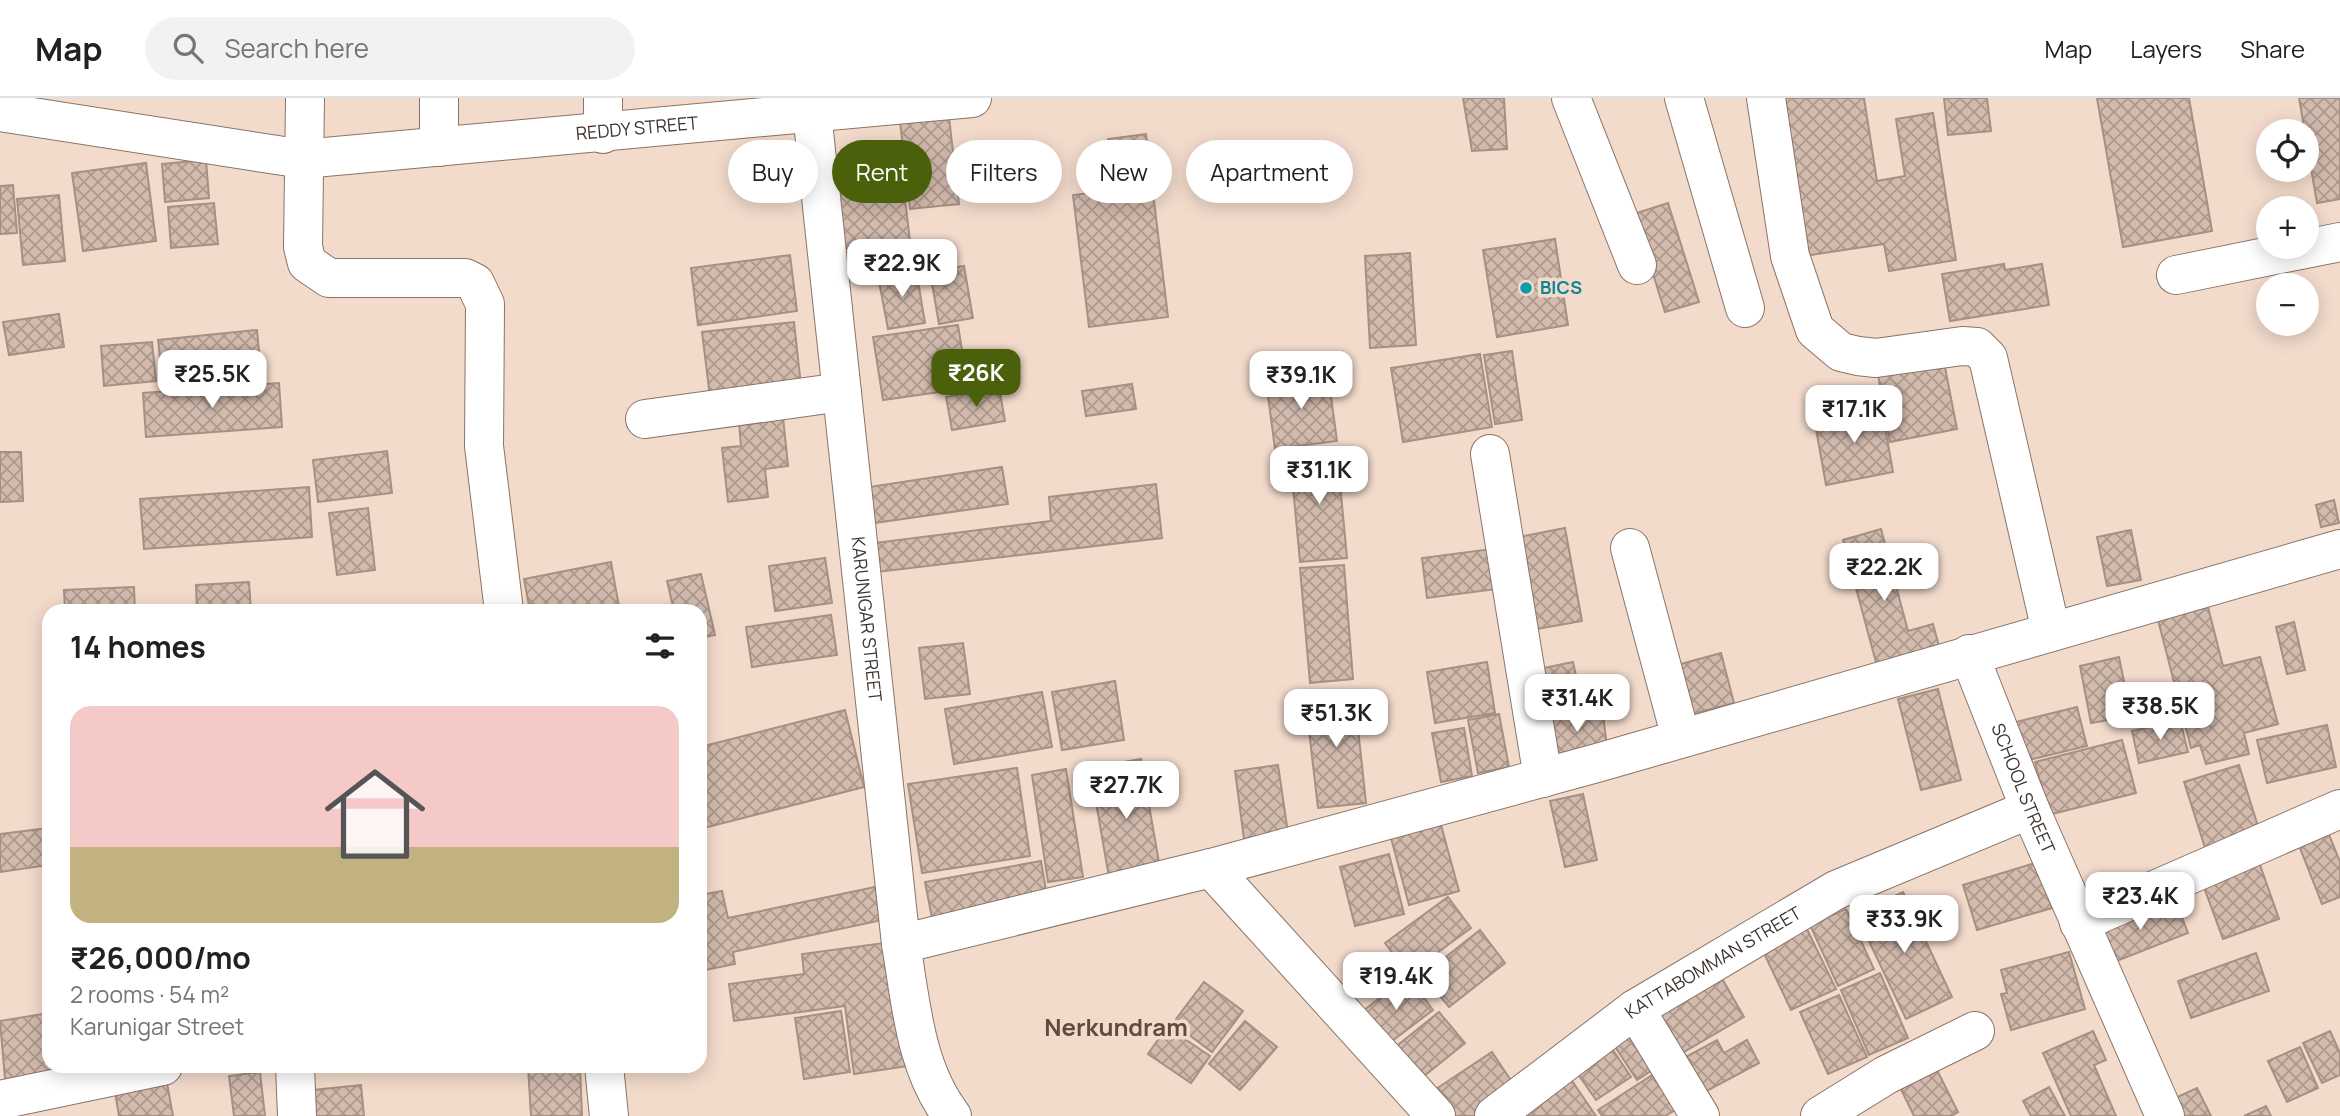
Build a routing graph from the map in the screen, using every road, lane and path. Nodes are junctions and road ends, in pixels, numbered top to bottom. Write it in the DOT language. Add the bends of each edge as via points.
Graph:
graph roads {
  1 [pos="305,98"];
  2 [pos="439,98"];
  3 [pos="972,98"];
  4 [pos="1571,98"];
  5 [pos="1685,98"];
  6 [pos="1766,98"];
  7 [pos="712,110"];
  8 [pos="0,112"];
  9 [pos="97,112"];
  10 [pos="812,113"];
  11 [pos="603,116"];
  12 [pos="439,147"];
  13 [pos="303,159"];
  14 [pos="2340,242"];
  15 [pos="1637,265"];
  16 [pos="2176,275"];
  17 [pos="1745,308"];
  18 [pos="842,392"];
  19 [pos="645,419"];
  20 [pos="1490,454"];
  21 [pos="1630,548"];
  22 [pos="2340,549"];
  23 [pos="503,604"];
  24 [pos="2051,631"];
  25 [pos="1969,654"];
  26 [pos="1681,738"];
  27 [pos="1543,778"];
  28 [pos="2340,809"];
  29 [pos="2030,810"];
  30 [pos="1212,868"];
  31 [pos="2080,923"];
  32 [pos="901,944"];
  33 [pos="1635,1009"];
  34 [pos="1975,1031"];
  35 [pos="129,1073"];
  36 [pos="295,1073"];
  37 [pos="605,1073"];
  38 [pos="0,1100"];
  39 [pos="297,1116"];
  40 [pos="609,1116"];
  41 [pos="952,1116"];
  42 [pos="1436,1116"];
  43 [pos="1494,1116"];
  44 [pos="1700,1116"];
  45 [pos="1820,1116"];
  46 [pos="2165,1116"];
  1 -- 13 [label="street"];
  2 -- 12 [label="street"];
  3 -- 10 [label="street, REDDY STREET"];
  4 -- 15 [label="street"];
  5 -- 17 [label="street"];
  6 -- 24 [label="street" via="1790,256 1815,330 1841,352 1858,356 1876,358 1962,346 1977,347 1988,358"];
  7 -- 10 [label="street, REDDY STREET"];
  7 -- 11 [label="street, REDDY STREET"];
  8 -- 9 [label="street, REDDY STREET"];
  9 -- 13 [label="street, REDDY STREET"];
  10 -- 18 [label="street, KARUNIGAR STREET"];
  11 -- 12 [label="street, REDDY STREET"];
  12 -- 13 [label="street, REDDY STREET"];
  13 -- 23 [label="street" via="303,247 307,263 315,270 329,278 349,280 465,278 480,291 485,303 484,446"];
  14 -- 16 [label="street"];
  18 -- 19 [label="street"];
  18 -- 32 [label="street, KARUNIGAR STREET"];
  20 -- 27 [label="street"];
  21 -- 26 [label="street"];
  22 -- 24 [label="street"];
  24 -- 25 [label="street"];
  25 -- 26 [label="street"];
  25 -- 29 [label="street, SCHOOL STREET"];
  26 -- 27 [label="street"];
  27 -- 30 [label="street"];
  28 -- 31 [label="street"];
  29 -- 31 [label="street, SCHOOL STREET"];
  29 -- 33 [label="street, KATTABOMMAN STREET" via="1836,890"];
  30 -- 32 [label="street"];
  30 -- 42 [label="street"];
  31 -- 46 [label="street, SCHOOL STREET"];
  32 -- 41 [label="street, KARUNIGAR STREET" via="919,1048 938,1098"];
  33 -- 43 [label="street, KATTABOMMAN STREET"];
  33 -- 44 [label="street"];
  34 -- 45 [label="street" via="1886,1075"];
  35 -- 38 [label="street"];
  36 -- 39 [label="street"];
  37 -- 40 [label="street"];
}
